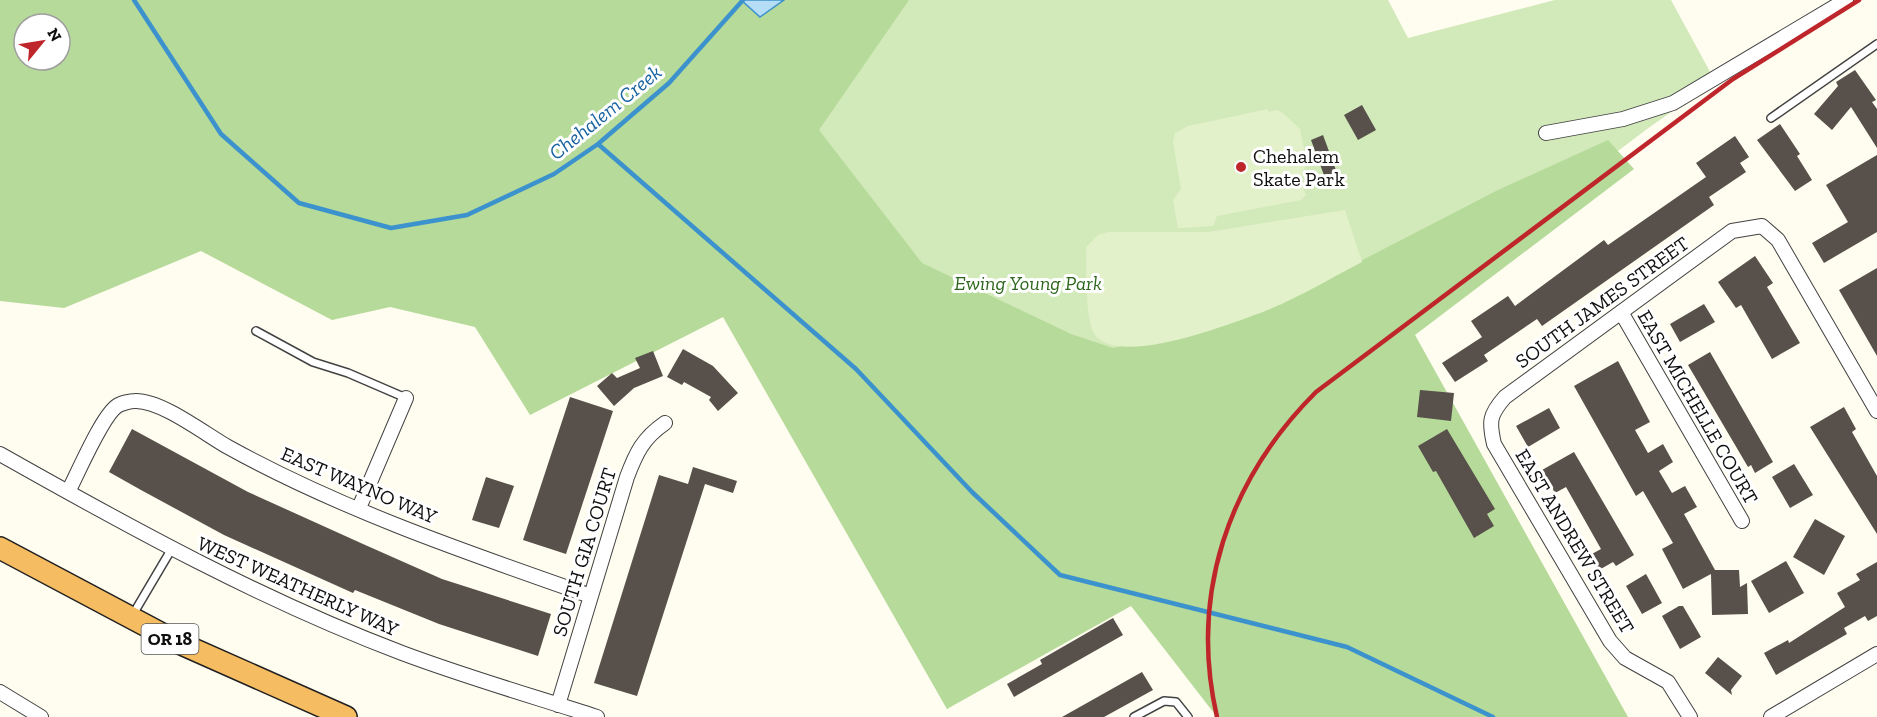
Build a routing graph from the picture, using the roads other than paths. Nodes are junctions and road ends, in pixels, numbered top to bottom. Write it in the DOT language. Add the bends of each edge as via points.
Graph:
graph roads {
  1 [pos="1846,0"];
  2 [pos="1877,44"];
  3 [pos="1771,118"];
  4 [pos="1546,133"];
  5 [pos="1621,312"];
  6 [pos="256,331"];
  7 [pos="1873,395"];
  8 [pos="406,398"];
  9 [pos="1877,411"];
  10 [pos="665,423"];
  11 [pos="1489,424"];
  12 [pos="0,454"];
  13 [pos="68,492"];
  14 [pos="359,508"];
  15 [pos="1742,521"];
  16 [pos="0,548"];
  17 [pos="171,550"];
  18 [pos="591,596"];
  19 [pos="131,619"];
  20 [pos="1877,654"];
  21 [pos="0,692"];
  22 [pos="558,705"];
  23 [pos="41,717"];
  24 [pos="346,717"];
  25 [pos="597,717"];
  26 [pos="1134,717"];
  27 [pos="1188,717"];
  28 [pos="1690,717"];
  29 [pos="1771,717"];
  1 -- 4 [label="street" via="1673,103 1623,119"];
  2 -- 3 [label="lane"];
  5 -- 7 [label="street, SOUTH JAMES STREET" via="1732,231 1762,226 1778,240"];
  5 -- 11 [label="street, SOUTH JAMES STREET" via="1505,397"];
  5 -- 15 [label="street, EAST MICHELLE COURT"];
  6 -- 8 [label="lane" via="313,362"];
  7 -- 9 [label="street"];
  8 -- 14 [label="street"];
  10 -- 18 [label="street, SOUTH GIA COURT" via="638,448"];
  11 -- 28 [label="street, EAST ANDREW STREET" via="1494,444 1610,640 1625,658 1668,682"];
  12 -- 13 [label="street, WEST WEATHERLY WAY"];
  13 -- 14 [label="street, EAST WAYNO WAY" via="107,417 118,405 135,401 158,407 231,448"];
  13 -- 17 [label="street, WEST WEATHERLY WAY"];
  14 -- 18 [label="street, EAST WAYNO WAY" via="476,556"];
  16 -- 19 [label="highway, OR 18"];
  17 -- 19 [label="lane"];
  17 -- 22 [label="street, WEST WEATHERLY WAY" via="400,652"];
  18 -- 22 [label="street, SOUTH GIA COURT"];
  19 -- 24 [label="highway, OR 18"];
  20 -- 29 [label="street"];
  21 -- 23 [label="street"];
  22 -- 25 [label="street, WEST WEATHERLY WAY"];
  26 -- 27 [label="lane" via="1164,701 1176,702"];
}
